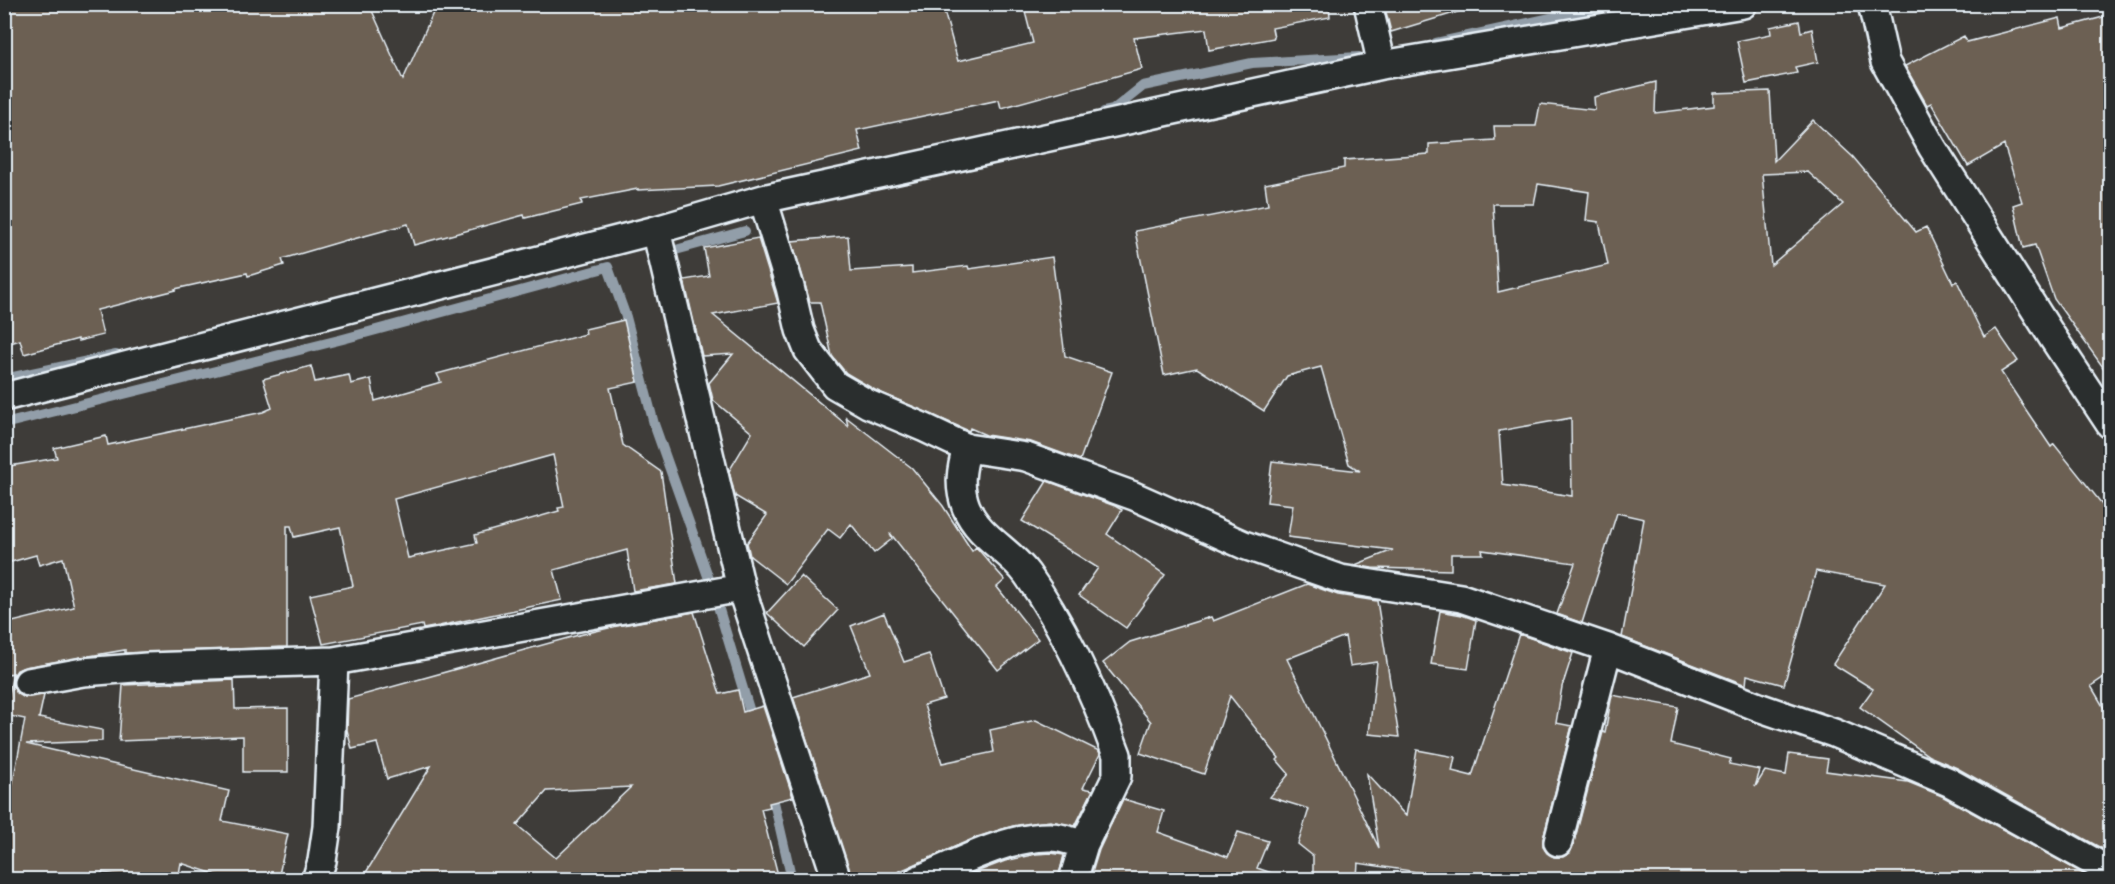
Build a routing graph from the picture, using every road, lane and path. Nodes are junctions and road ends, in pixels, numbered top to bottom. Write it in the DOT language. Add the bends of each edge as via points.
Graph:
graph roads {
  1 [pos="1368,4"];
  2 [pos="1743,4"];
  3 [pos="1872,4"];
  4 [pos="1382,65"];
  5 [pos="763,200"];
  6 [pos="656,230"];
  7 [pos="4,397"];
  8 [pos="2110,424"];
  9 [pos="967,448"];
  10 [pos="741,588"];
  11 [pos="1608,648"];
  12 [pos="334,661"];
  13 [pos="28,682"];
  14 [pos="1558,842"];
  15 [pos="1084,844"];
  16 [pos="2110,871"];
  17 [pos="316,879"];
  18 [pos="837,879"];
  19 [pos="918,879"];
  20 [pos="1073,879"];
  1 -- 4 [label="street"];
  2 -- 4 [label="street"];
  3 -- 8 [label="street" via="1885,62 1932,147"];
  4 -- 5 [label="street"];
  5 -- 6 [label="street"];
  5 -- 9 [label="street" via="800,330 808,350 835,385"];
  6 -- 7 [label="street"];
  6 -- 10 [label="street"];
  9 -- 11 [label="street" via="1026,457 1134,496 1244,545 1341,579 1461,598"];
  9 -- 15 [label="street" via="960,486 966,507 980,530 1025,571 1051,609 1117,755 1117,776"];
  10 -- 12 [label="street"];
  10 -- 18 [label="street"];
  11 -- 14 [label="street"];
  11 -- 16 [label="street" via="1834,733 1949,782"];
  12 -- 13 [label="street" via="147,667 83,672"];
  12 -- 17 [label="street" via="327,827"];
  15 -- 19 [label="street" via="1054,837 1010,842"];
  15 -- 20 [label="street"];
}
